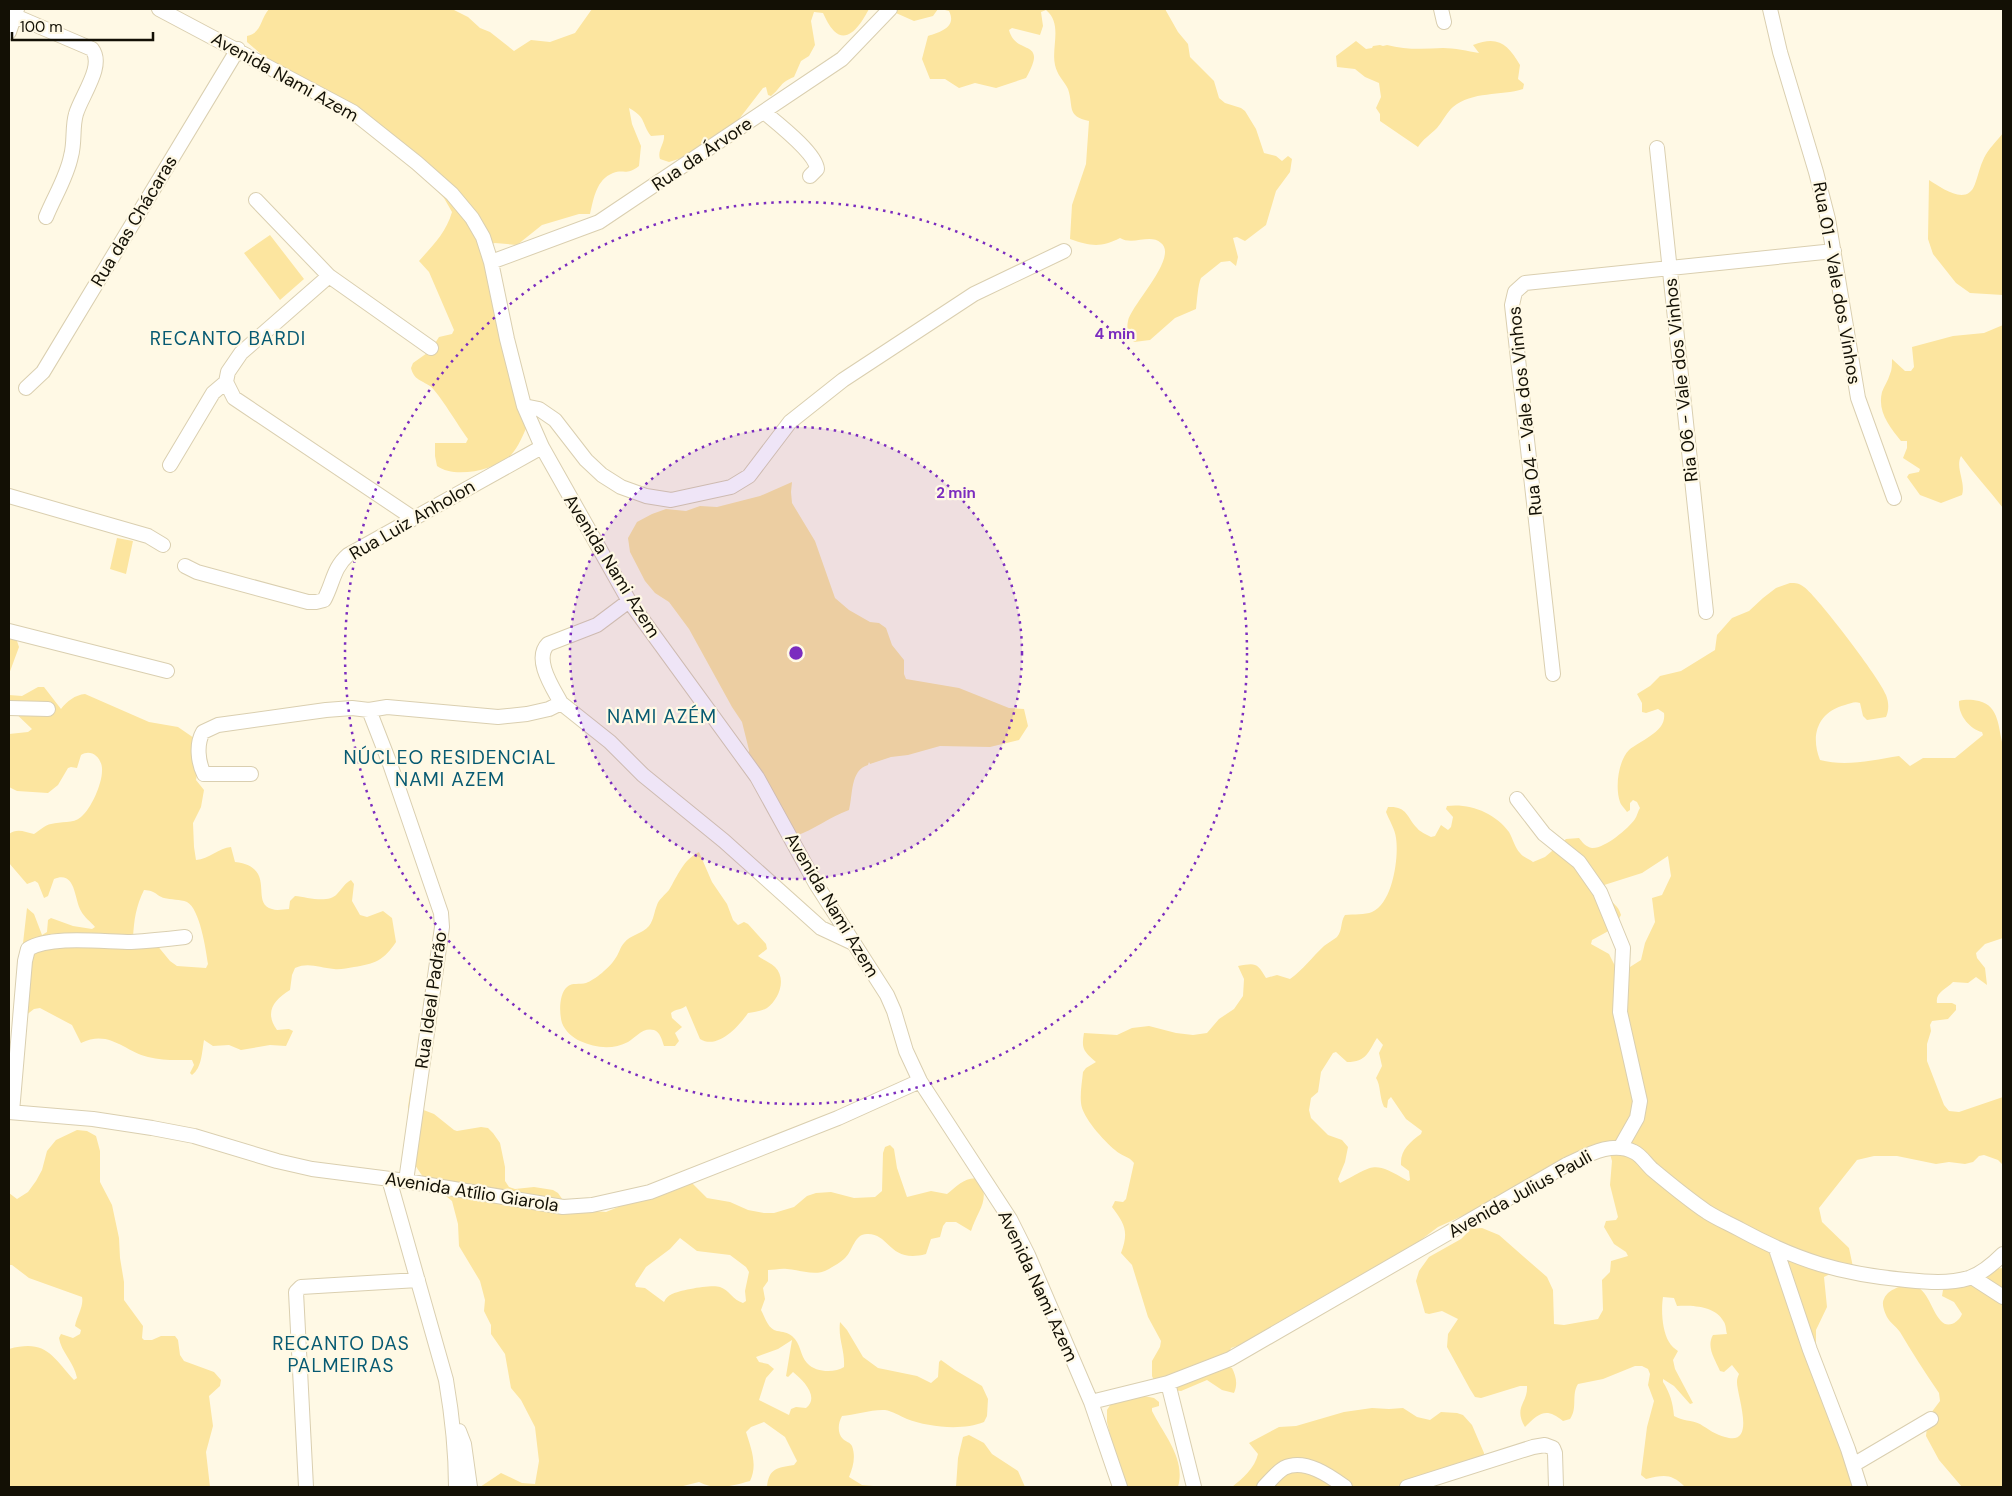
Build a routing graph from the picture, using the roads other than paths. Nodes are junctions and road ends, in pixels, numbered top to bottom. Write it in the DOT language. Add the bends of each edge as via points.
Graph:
graph roads {
  1 [pos="159,9"];
  2 [pos="890,9"];
  3 [pos="1770,9"];
  4 [pos="16,12"];
  5 [pos="9,32"];
  6 [pos="238,50"];
  7 [pos="764,112"];
  8 [pos="1656,148"];
  9 [pos="810,176"];
  10 [pos="256,200"];
  11 [pos="46,217"];
  12 [pos="1064,251"];
  13 [pos="1834,251"];
  14 [pos="491,262"];
  15 [pos="1669,268"];
  16 [pos="329,276"];
  17 [pos="431,348"];
  18 [pos="226,382"];
  19 [pos="26,388"];
  20 [pos="524,406"];
  21 [pos="542,447"];
  22 [pos="170,465"];
  23 [pos="9,496"];
  24 [pos="1894,498"];
  25 [pos="413,518"];
  26 [pos="162,546"];
  27 [pos="185,566"];
  28 [pos="629,601"];
  29 [pos="1706,612"];
  30 [pos="9,631"];
  31 [pos="167,671"];
  32 [pos="1553,674"];
  33 [pos="561,703"];
  34 [pos="9,708"];
  35 [pos="48,709"];
  36 [pos="368,710"];
  37 [pos="251,774"];
  38 [pos="1517,798"];
  39 [pos="185,937"];
  40 [pos="854,943"];
  41 [pos="920,1081"];
  42 [pos="10,1112"];
  43 [pos="1620,1148"];
  44 [pos="390,1179"];
  45 [pos="406,1182"];
  46 [pos="1776,1249"];
  47 [pos="2003,1254"];
  48 [pos="1972,1277"];
  49 [pos="418,1280"];
  50 [pos="2003,1297"];
  51 [pos="1168,1383"];
  52 [pos="1091,1402"];
  53 [pos="451,1411"];
  54 [pos="1931,1419"];
  55 [pos="1853,1465"];
  56 [pos="306,1487"];
  57 [pos="456,1487"];
  58 [pos="470,1487"];
  59 [pos="1120,1487"];
  60 [pos="1194,1487"];
  61 [pos="1264,1487"];
  62 [pos="1345,1487"];
  63 [pos="1407,1487"];
  64 [pos="1556,1487"];
  65 [pos="1860,1487"];
  1 -- 6 [label="street, Avenida Nami Azem"];
  2 -- 7 [label="street, Rua da Árvore" via="842,59"];
  3 -- 13 [label="street, Rua 01 - Vale dos Vinhos" via="1816,172"];
  4 -- 5 [label="street"];
  4 -- 11 [label="street" via="95,53 95,70 74,122 68,168"];
  6 -- 14 [label="street, Avenida Nami Azem" via="353,112 417,162 452,194 472,218"];
  6 -- 19 [label="street, Rua das Chácaras" via="43,372"];
  7 -- 9 [label="street" via="816,163 817,169"];
  7 -- 14 [label="street, Rua da Árvore" via="599,222"];
  8 -- 15 [label="street, Ria 06 - Vale dos Vinhos"];
  10 -- 16 [label="street"];
  12 -- 20 [label="street" via="974,294 844,380 790,422 749,476 730,488 671,500 621,487 586,460 555,420 539,409"];
  13 -- 15 [label="street, Rua 04 - Vale dos Vinhos"];
  13 -- 24 [label="street, Rua 01 - Vale dos Vinhos" via="1858,398"];
  14 -- 20 [label="street, Avenida Nami Azem"];
  15 -- 29 [label="street, Ria 06 - Vale dos Vinhos"];
  15 -- 32 [label="street, Rua 04 - Vale dos Vinhos" via="1525,283 1514,296 1512,304"];
  16 -- 17 [label="street"];
  16 -- 18 [label="street" via="241,353 228,372"];
  18 -- 22 [label="street" via="213,393"];
  18 -- 25 [label="street" via="234,398"];
  20 -- 21 [label="street, Avenida Nami Azem"];
  21 -- 25 [label="street, Rua Luiz Anholon"];
  21 -- 28 [label="street, Avenida Nami Azem"];
  23 -- 26 [label="street" via="148,536"];
  25 -- 27 [label="street, Rua Luiz Anholon" via="348,555 335,570 324,600 316,602 197,572"];
  28 -- 33 [label="street" via="598,625 544,648 542,658 546,672"];
  28 -- 40 [label="street, Avenida Nami Azem" via="758,777 816,884"];
  30 -- 31 [label="street"];
  33 -- 36 [label="street" via="527,714 498,716 387,707"];
  33 -- 40 [label="street" via="610,742 642,775 724,841 821,928"];
  34 -- 35 [label="street"];
  36 -- 37 [label="street" via="314,711 218,725 204,732 199,743 199,764 204,774"];
  36 -- 45 [label="street, Rua Ideal Padrão" via="441,913 442,927"];
  38 -- 43 [label="street" via="1544,834 1579,862 1600,892 1623,948 1620,1012 1640,1101 1637,1118"];
  39 -- 42 [label="street" via="134,942 57,941 36,944 28,949"];
  40 -- 41 [label="street, Avenida Nami Azem" via="887,995"];
  41 -- 45 [label="street, Avenida Atílio Giarola" via="838,1118 650,1192 592,1205 563,1207"];
  41 -- 52 [label="street, Avenida Nami Azem" via="1010,1219"];
  42 -- 44 [label="street, Avenida Atílio Giarola" via="93,1119 160,1130 194,1136 312,1169"];
  43 -- 46 [label="street" via="1634,1152 1709,1213"];
  43 -- 51 [label="street, Avenida Julius Pauli" via="1593,1152 1566,1165 1230,1359"];
  44 -- 45 [label="street, Avenida Atílio Giarola"];
  44 -- 49 [label="street"];
  46 -- 48 [label="street" via="1845,1272 1880,1278 1928,1282"];
  46 -- 55 [label="street"];
  47 -- 48 [label="street"];
  48 -- 50 [label="street"];
  49 -- 53 [label="street"];
  49 -- 56 [label="street" via="301,1287 297,1290"];
  51 -- 52 [label="street, Avenida Julius Pauli"];
  51 -- 60 [label="street"];
  52 -- 59 [label="street, Avenida Nami Azem"];
  53 -- 57 [label="street"];
  53 -- 58 [label="street" via="464,1444"];
  54 -- 55 [label="street"];
  55 -- 65 [label="street"];
  61 -- 62 [label="street" via="1285,1468 1297,1466 1312,1468"];
  63 -- 64 [label="street" via="1545,1445 1555,1452"];
}
